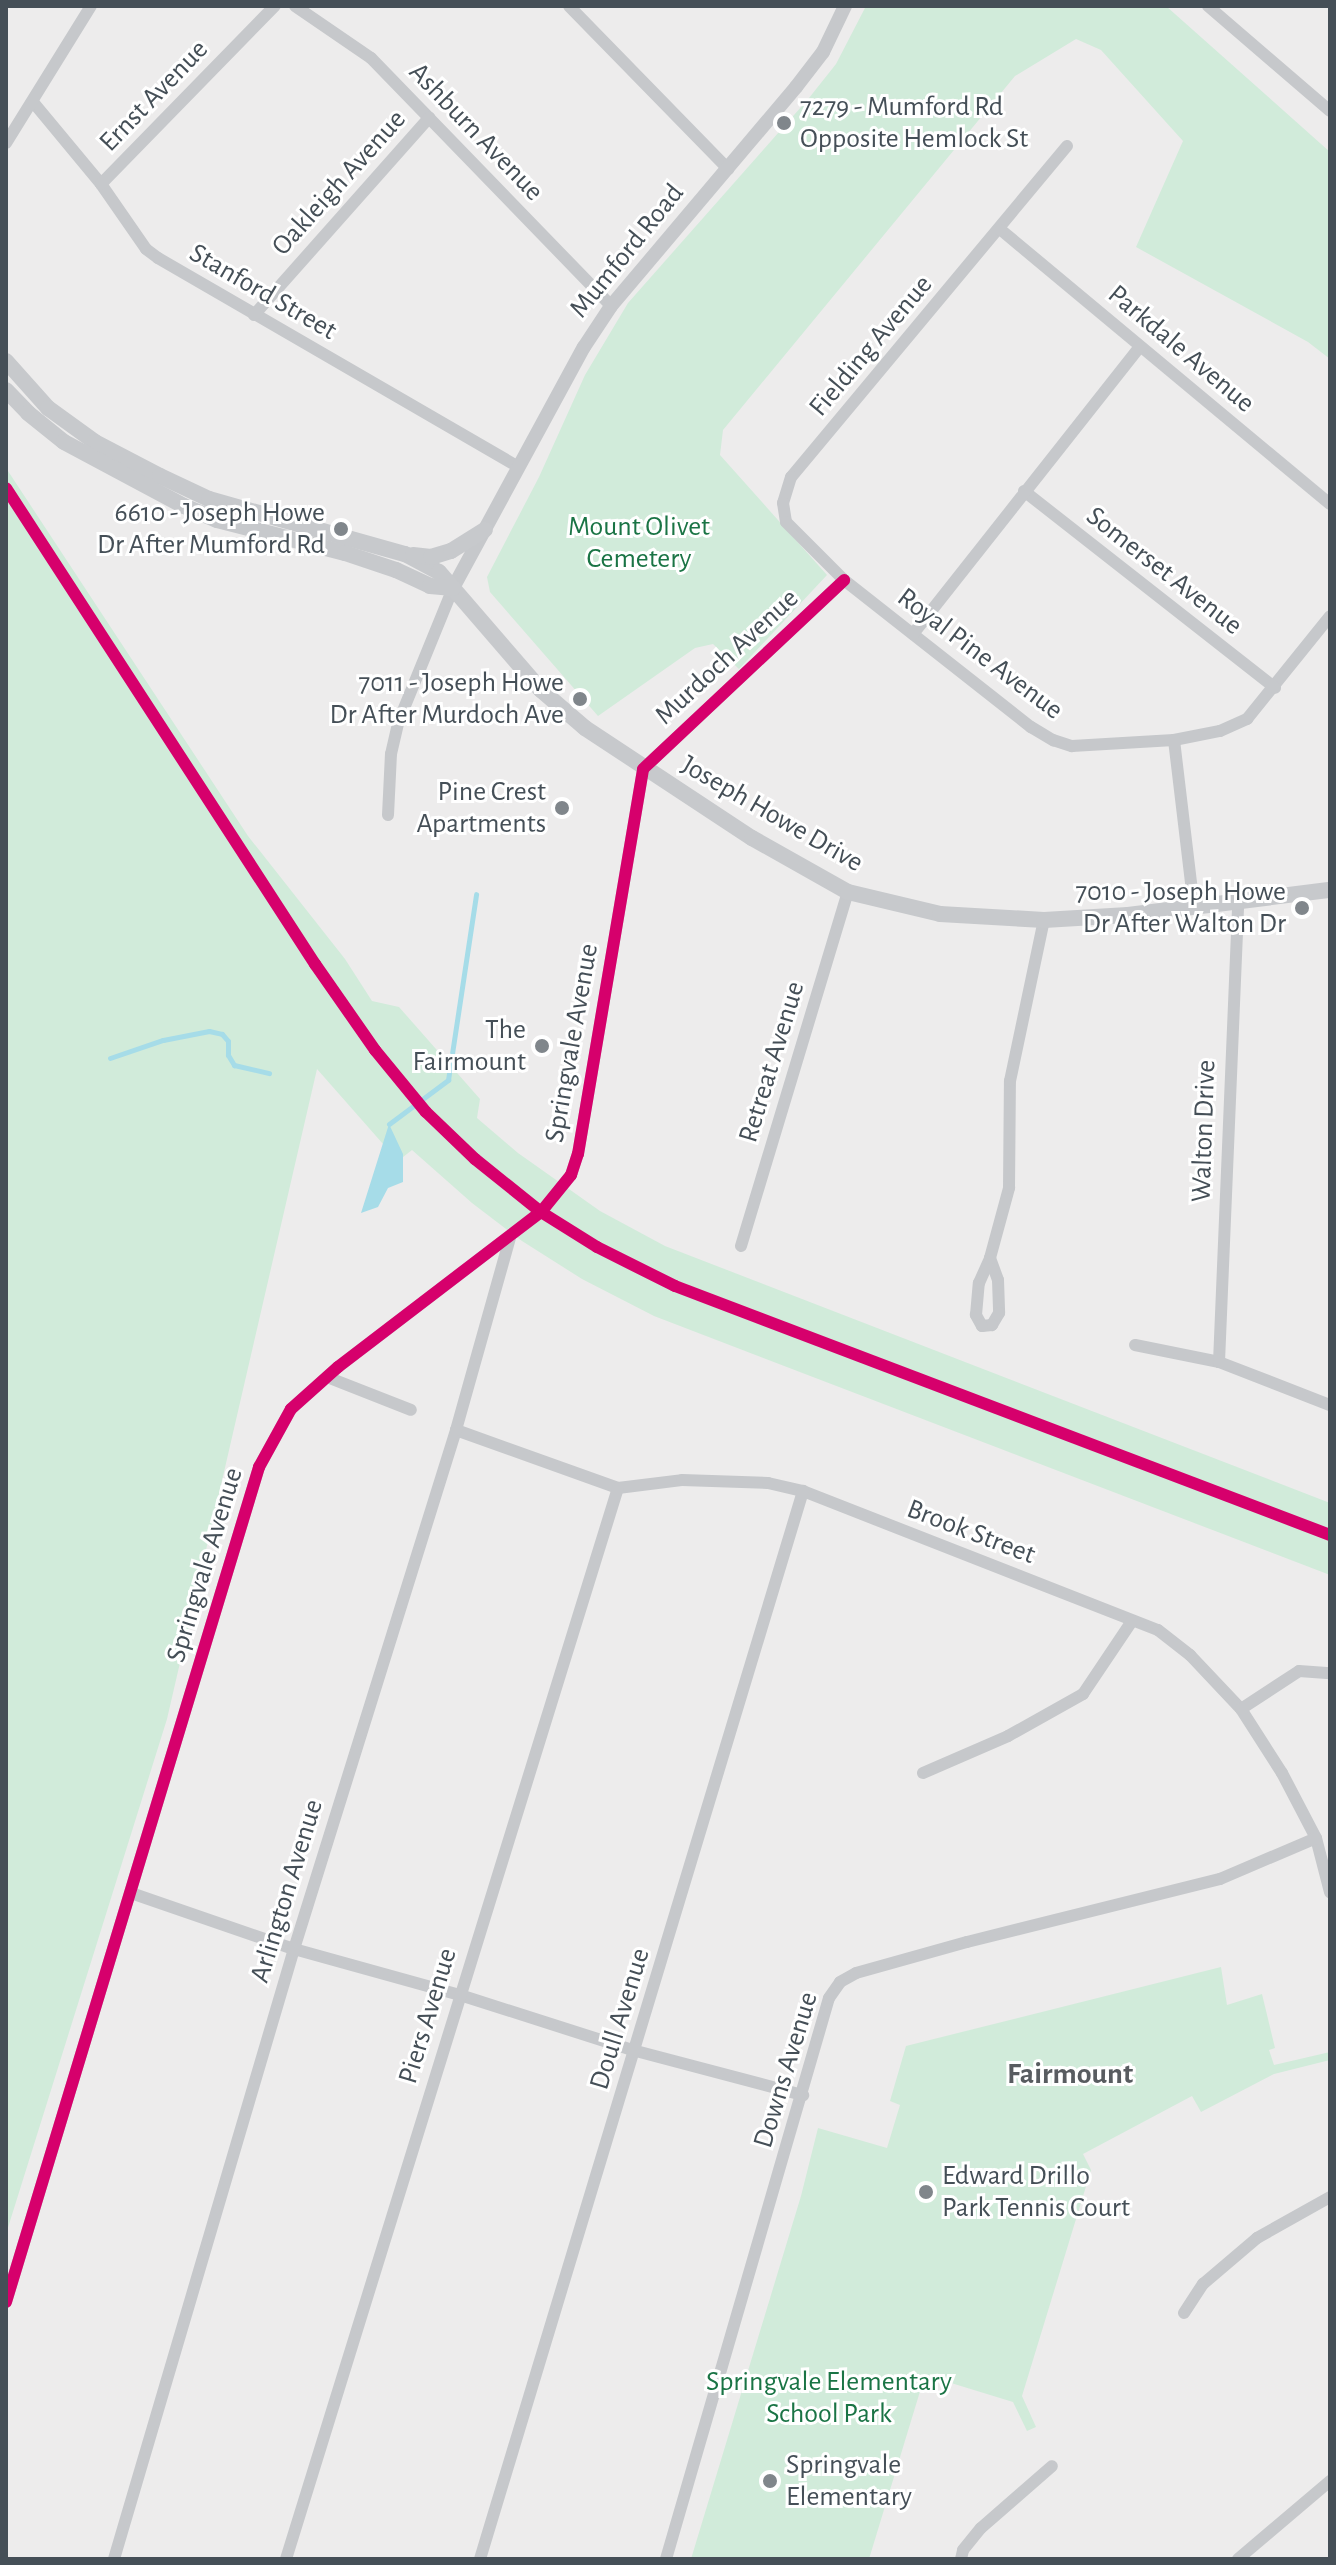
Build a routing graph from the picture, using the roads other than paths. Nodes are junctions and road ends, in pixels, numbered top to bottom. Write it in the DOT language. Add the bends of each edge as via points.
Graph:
graph roads {
  1 [pos="91,6"];
  2 [pos="275,6"];
  3 [pos="295,6"];
  4 [pos="569,6"];
  5 [pos="1208,6"];
  6 [pos="840,9"];
  7 [pos="33,102"];
  8 [pos="1330,111"];
  9 [pos="429,118"];
  10 [pos="6,143"];
  11 [pos="1067,146"];
  12 [pos="728,169"];
  13 [pos="101,184"];
  14 [pos="1001,230"];
  15 [pos="611,306"];
  16 [pos="254,315"];
  17 [pos="1140,347"];
  18 [pos="6,361"];
  19 [pos="6,390"];
  20 [pos="518,467"];
  21 [pos="1024,491"];
  22 [pos="1330,504"];
  23 [pos="485,530"];
  24 [pos="405,554"];
  25 [pos="844,580"];
  26 [pos="453,588"];
  27 [pos="1330,616"];
  28 [pos="913,634"];
  29 [pos="1275,688"];
  30 [pos="1174,740"];
  31 [pos="643,769"];
  32 [pos="388,815"];
  33 [pos="1330,890"];
  34 [pos="848,892"];
  35 [pos="1238,902"];
  36 [pos="1194,907"];
  37 [pos="1044,920"];
  38 [pos="510,1238"];
  39 [pos="741,1246"];
  40 [pos="990,1258"];
  41 [pos="1135,1345"];
  42 [pos="1219,1362"];
  43 [pos="327,1377"];
  44 [pos="1330,1405"];
  45 [pos="411,1410"];
  46 [pos="456,1430"];
  47 [pos="618,1488"];
  48 [pos="803,1491"];
  49 [pos="1132,1621"];
  50 [pos="1330,1673"];
  51 [pos="1241,1709"];
  52 [pos="923,1773"];
  53 [pos="1316,1838"];
  54 [pos="1330,1892"];
  55 [pos="131,1893"];
  56 [pos="294,1949"];
  57 [pos="460,1995"];
  58 [pos="636,2051"];
  59 [pos="803,2095"];
  60 [pos="1330,2197"];
  61 [pos="6,2302"];
  62 [pos="1184,2313"];
  63 [pos="1052,2466"];
  64 [pos="1328,2487"];
  65 [pos="114,2559"];
  66 [pos="286,2559"];
  67 [pos="480,2559"];
  68 [pos="666,2559"];
  69 [pos="961,2559"];
  70 [pos="1238,2559"];
  1 -- 7 [label="street"];
  2 -- 13 [label="street, Ernst Avenue"];
  3 -- 9 [label="street, Ashburn Avenue" via="371,58"];
  4 -- 12 [label="street"];
  5 -- 8 [label="street"];
  6 -- 12 [label="street, Mumford Road" via="823,52"];
  7 -- 10 [label="street"];
  7 -- 13 [label="street, Stanford Street"];
  9 -- 15 [label="street, Ashburn Avenue"];
  9 -- 16 [label="street, Oakleigh Avenue"];
  11 -- 14 [label="street, Fielding Avenue"];
  12 -- 15 [label="street, Mumford Road"];
  13 -- 16 [label="street, Stanford Street" via="146,249"];
  14 -- 17 [label="street, Parkdale Avenue"];
  14 -- 25 [label="street, Fielding Avenue" via="791,477 783,503 786,522"];
  15 -- 20 [label="street, Mumford Road"];
  16 -- 20 [label="street, Stanford Street"];
  17 -- 21 [label="street"];
  17 -- 22 [label="street, Parkdale Avenue"];
  18 -- 24 [label="main road, Joseph Howe Drive" via="48,408 95,442 160,476 266,518"];
  19 -- 26 [label="main road" via="64,442 184,506 217,520 383,565 430,586"];
  20 -- 23 [label="street, Mumford Road"];
  21 -- 28 [label="street"];
  21 -- 29 [label="street, Somerset Avenue"];
  23 -- 24 [label="main road" via="451,551 431,557"];
  23 -- 26 [label="street, Mumford Road"];
  24 -- 26 [label="main road, Joseph Howe Drive" via="439,572"];
  25 -- 28 [label="street, Royal Pine Avenue"];
  25 -- 31 [label="street, Murdoch Avenue"];
  26 -- 31 [label="main road, Joseph Howe Drive" via="541,690"];
  26 -- 32 [label="street" via="398,723"];
  27 -- 29 [label="street, Royal Pine Avenue"];
  28 -- 30 [label="street, Royal Pine Avenue" via="1053,740 1072,746"];
  29 -- 30 [label="street, Royal Pine Avenue" via="1247,719 1220,731"];
  30 -- 36 [label="street"];
  31 -- 34 [label="main road, Joseph Howe Drive"];
  31 -- 38 [label="street, Springvale Avenue" via="578,1154 553,1201"];
  33 -- 35 [label="main road, Joseph Howe Drive"];
  34 -- 37 [label="main road, Joseph Howe Drive" via="940,914"];
  34 -- 39 [label="street, Retreat Avenue"];
  35 -- 36 [label="main road, Joseph Howe Drive"];
  35 -- 42 [label="street, Walton Drive"];
  36 -- 37 [label="main road, Joseph Howe Drive"];
  37 -- 40 [label="street" via="1010,1081 1009,1188"];
  38 -- 43 [label="street, Springvale Avenue"];
  38 -- 46 [label="street, Arlington Avenue"];
  40 -- 40 [label="street" via="976,1303 982,1326 992,1325 999,1313 998,1280"];
  41 -- 42 [label="street"];
  42 -- 44 [label="street"];
  43 -- 45 [label="street"];
  43 -- 55 [label="street, Springvale Avenue" via="291,1409 259,1467"];
  46 -- 47 [label="street, Brook Street"];
  46 -- 56 [label="street, Arlington Avenue"];
  47 -- 48 [label="street, Brook Street" via="682,1480 768,1483"];
  47 -- 57 [label="street, Piers Avenue"];
  48 -- 49 [label="street, Brook Street"];
  48 -- 58 [label="street, Doull Avenue"];
  49 -- 51 [label="street, Brook Street" via="1158,1630 1190,1655"];
  49 -- 52 [label="street" via="1083,1694 1008,1736"];
  50 -- 51 [label="street" via="1299,1671"];
  51 -- 53 [label="street, Brook Street"];
  53 -- 54 [label="street, Brook Street"];
  53 -- 59 [label="street, Downs Avenue" via="1220,1879 856,1973 840,1982 829,1998"];
  55 -- 56 [label="street"];
  55 -- 61 [label="street, Springvale Avenue"];
  56 -- 57 [label="street"];
  56 -- 65 [label="street, Arlington Avenue"];
  57 -- 58 [label="street"];
  57 -- 66 [label="street, Piers Avenue"];
  58 -- 59 [label="street"];
  58 -- 67 [label="street, Doull Avenue"];
  59 -- 68 [label="street, Downs Avenue"];
  60 -- 62 [label="street" via="1257,2238 1203,2284"];
  63 -- 69 [label="street" via="991,2518"];
  64 -- 70 [label="street"];
}
